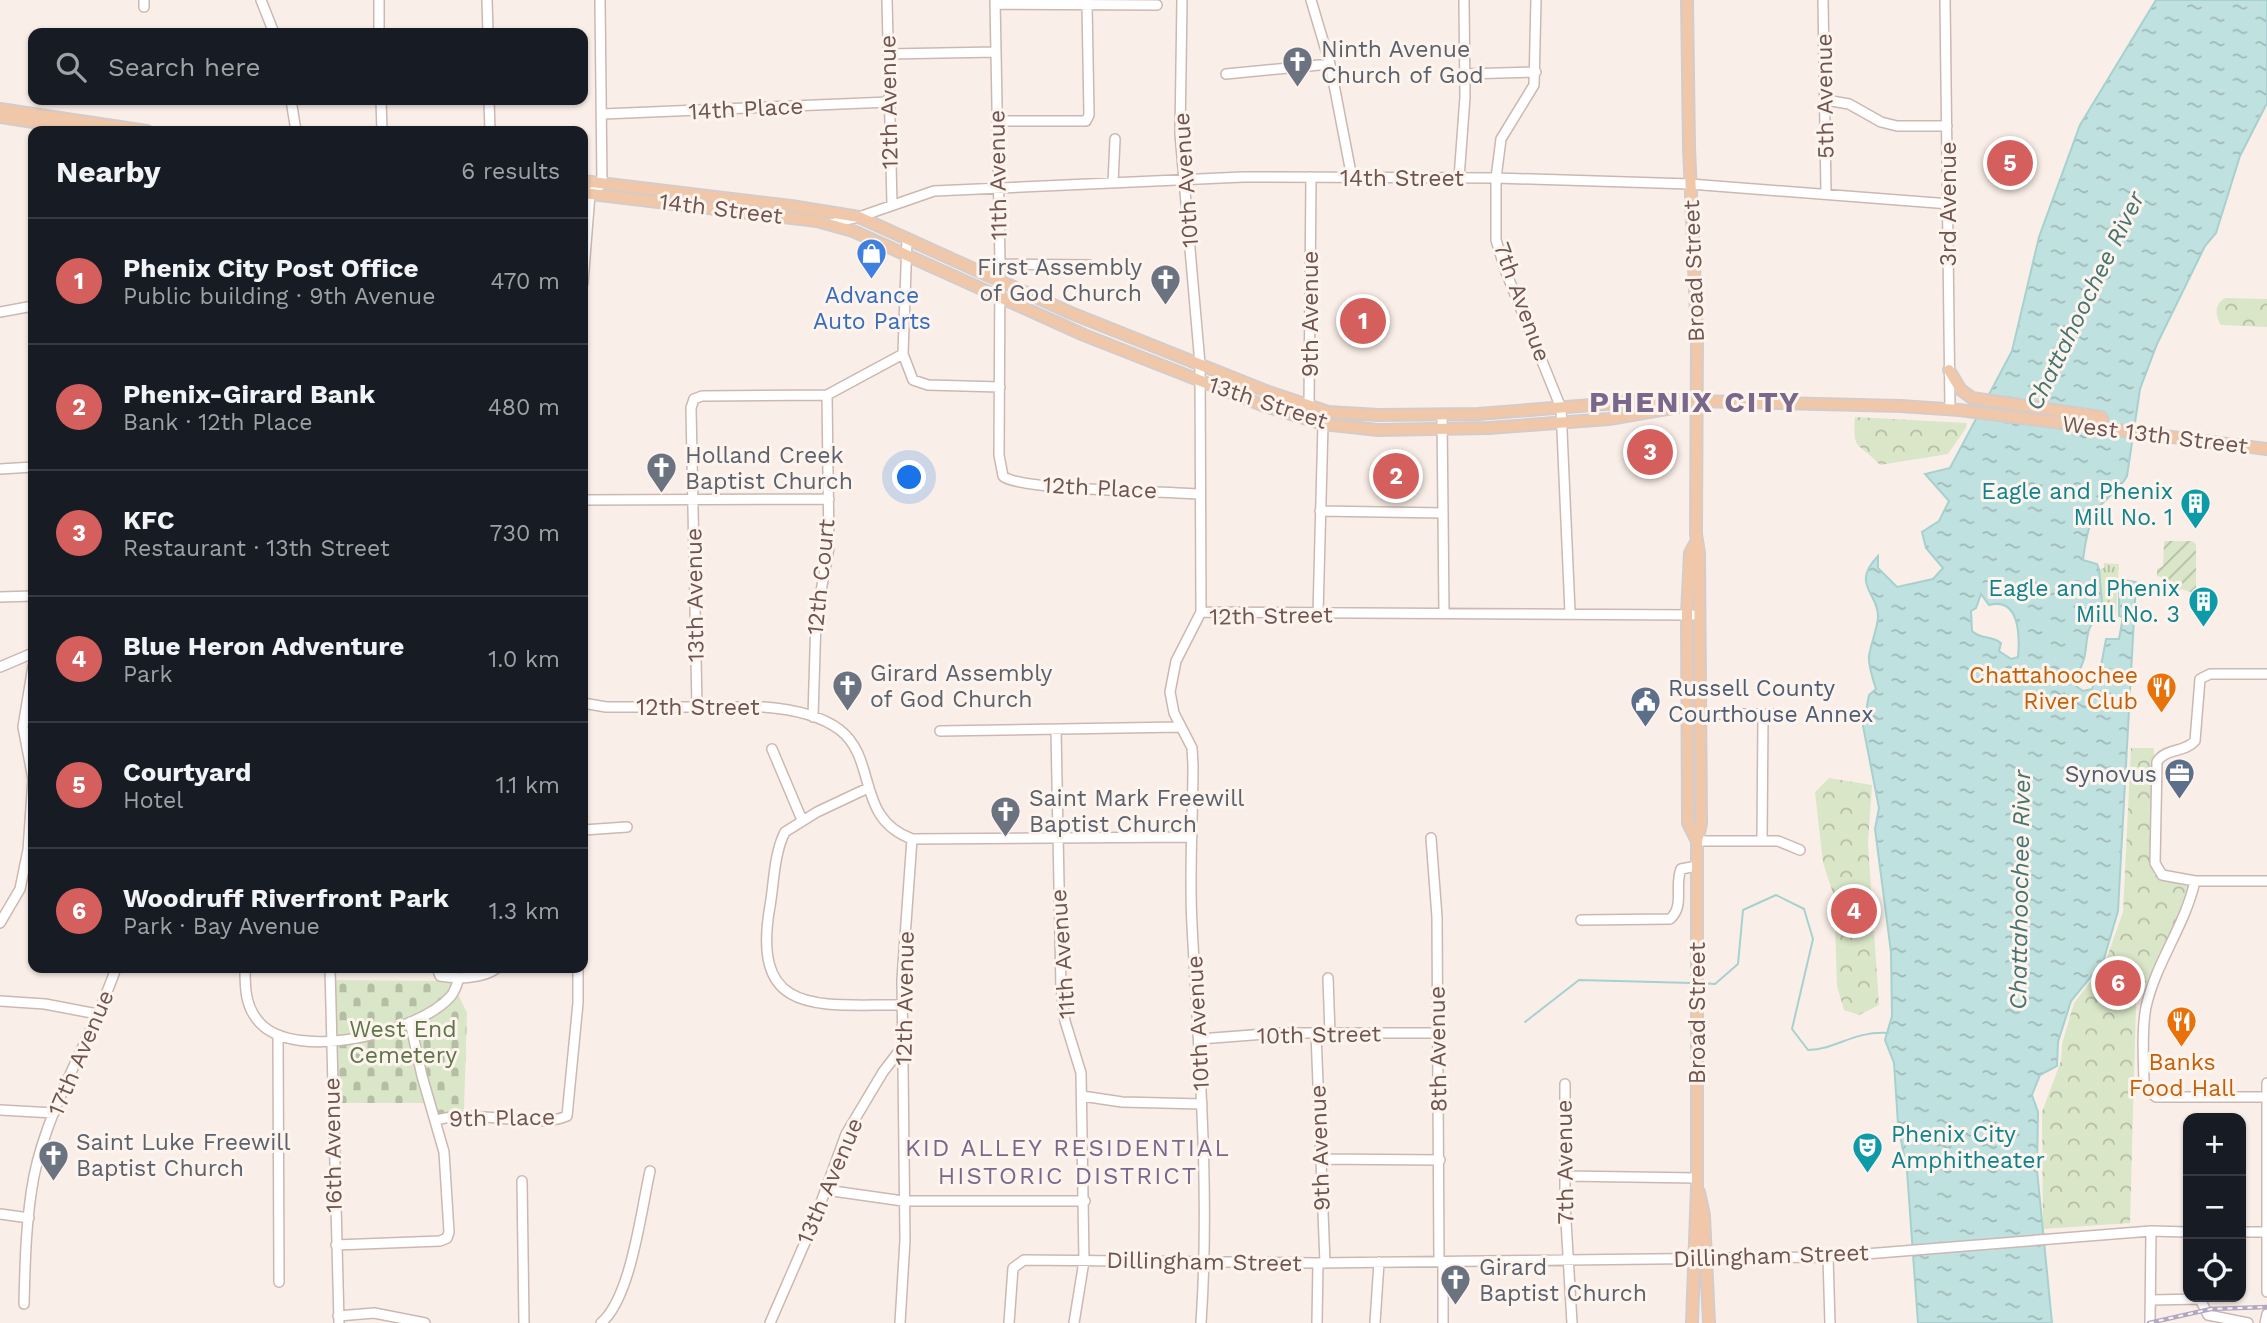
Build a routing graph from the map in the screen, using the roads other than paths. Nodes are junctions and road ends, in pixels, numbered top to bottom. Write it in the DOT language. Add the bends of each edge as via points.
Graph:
graph roads {
  1 [pos="261,0"];
  2 [pos="379,0"];
  3 [pos="487,0"];
  4 [pos="600,0"];
  5 [pos="887,0"];
  6 [pos="1182,0"];
  7 [pos="1311,0"];
  8 [pos="1464,0"];
  9 [pos="1536,0"];
  10 [pos="1687,0"];
  11 [pos="1823,0"];
  12 [pos="1945,0"];
  13 [pos="995,2"];
  14 [pos="1087,4"];
  15 [pos="1157,5"];
  16 [pos="272,28"];
  17 [pos="379,28"];
  18 [pos="488,28"];
  19 [pos="996,52"];
  20 [pos="888,54"];
  21 [pos="1330,64"];
  22 [pos="1536,72"];
  23 [pos="1226,74"];
  24 [pos="1465,74"];
  25 [pos="1826,100"];
  26 [pos="889,102"];
  27 [pos="292,105"];
  28 [pos="381,105"];
  29 [pos="489,105"];
  30 [pos="0,109"];
  31 [pos="603,114"];
  32 [pos="0,117"];
  33 [pos="996,121"];
  34 [pos="58,126"];
  35 [pos="114,126"];
  36 [pos="295,126"];
  37 [pos="382,126"];
  38 [pos="489,126"];
  39 [pos="1947,126"];
  40 [pos="1115,139"];
  41 [pos="1311,177"];
  42 [pos="1352,178"];
  43 [pos="1459,178"];
  44 [pos="1496,178"];
  45 [pos="1183,181"];
  46 [pos="588,182"];
  47 [pos="1114,183"];
  48 [pos="602,184"];
  49 [pos="1690,184"];
  50 [pos="997,188"];
  51 [pos="588,193"];
  52 [pos="1826,193"];
  53 [pos="588,194"];
  54 [pos="1950,204"];
  55 [pos="892,205"];
  56 [pos="859,217"];
  57 [pos="830,224"];
  58 [pos="908,239"];
  59 [pos="906,256"];
  60 [pos="1000,264"];
  61 [pos="1089,265"];
  62 [pos="1000,282"];
  63 [pos="999,298"];
  64 [pos="28,307"];
  65 [pos="0,312"];
  66 [pos="903,354"];
  67 [pos="1200,364"];
  68 [pos="1949,370"];
  69 [pos="1200,380"];
  70 [pos="1000,387"];
  71 [pos="828,395"];
  72 [pos="1695,403"];
  73 [pos="1310,406"];
  74 [pos="1561,408"];
  75 [pos="1954,409"];
  76 [pos="1442,415"];
  77 [pos="1323,424"];
  78 [pos="1561,424"];
  79 [pos="1442,429"];
  80 [pos="2106,429"];
  81 [pos="2267,449"];
  82 [pos="28,467"];
  83 [pos="0,469"];
  84 [pos="1003,475"];
  85 [pos="1199,494"];
  86 [pos="588,499"];
  87 [pos="829,499"];
  88 [pos="694,502"];
  89 [pos="1320,511"];
  90 [pos="1443,513"];
  91 [pos="1696,542"];
  92 [pos="28,596"];
  93 [pos="0,597"];
  94 [pos="1201,612"];
  95 [pos="1444,612"];
  96 [pos="1570,612"];
  97 [pos="1318,614"];
  98 [pos="1687,614"];
  99 [pos="1700,615"];
  100 [pos="28,655"];
  101 [pos="0,667"];
  102 [pos="2267,674"];
  103 [pos="28,696"];
  104 [pos="588,705"];
  105 [pos="697,707"];
  106 [pos="1700,714"];
  107 [pos="1780,714"];
  108 [pos="1763,716"];
  109 [pos="813,717"];
  110 [pos="1180,727"];
  111 [pos="1056,730"];
  112 [pos="940,731"];
  113 [pos="28,745"];
  114 [pos="772,749"];
  115 [pos="868,788"];
  116 [pos="802,820"];
  117 [pos="627,827"];
  118 [pos="588,830"];
  119 [pos="28,831"];
  120 [pos="1192,837"];
  121 [pos="1056,838"];
  122 [pos="1431,838"];
  123 [pos="912,839"];
  124 [pos="1762,840"];
  125 [pos="1697,841"];
  126 [pos="1800,850"];
  127 [pos="1697,866"];
  128 [pos="2195,881"];
  129 [pos="2267,881"];
  130 [pos="1581,920"];
  131 [pos="0,923"];
  132 [pos="114,973"];
  133 [pos="245,973"];
  134 [pos="330,973"];
  135 [pos="438,973"];
  136 [pos="488,973"];
  137 [pos="579,973"];
  138 [pos="459,978"];
  139 [pos="1328,978"];
  140 [pos="0,1001"];
  141 [pos="903,1005"];
  142 [pos="97,1014"];
  143 [pos="410,1022"];
  144 [pos="1316,1033"];
  145 [pos="1438,1033"];
  146 [pos="1330,1034"];
  147 [pos="278,1036"];
  148 [pos="330,1040"];
  149 [pos="1200,1040"];
  150 [pos="903,1045"];
  151 [pos="2267,1083"];
  152 [pos="1565,1084"];
  153 [pos="1082,1096"];
  154 [pos="2266,1097"];
  155 [pos="1202,1104"];
  156 [pos="0,1110"];
  157 [pos="54,1114"];
  158 [pos="437,1120"];
  159 [pos="1319,1159"];
  160 [pos="1440,1160"];
  161 [pos="650,1171"];
  162 [pos="1565,1176"];
  163 [pos="522,1181"];
  164 [pos="1697,1182"];
  165 [pos="826,1190"];
  166 [pos="903,1201"];
  167 [pos="1086,1201"];
  168 [pos="0,1214"];
  169 [pos="29,1219"];
  170 [pos="2151,1231"];
  171 [pos="2183,1232"];
  172 [pos="2246,1232"];
  173 [pos="2266,1232"];
  174 [pos="335,1245"];
  175 [pos="1828,1257"];
  176 [pos="1693,1258"];
  177 [pos="1707,1258"];
  178 [pos="1084,1261"];
  179 [pos="1205,1261"];
  180 [pos="1567,1261"];
  181 [pos="1379,1262"];
  182 [pos="1441,1262"];
  183 [pos="1321,1263"];
  184 [pos="279,1282"];
  185 [pos="2267,1292"];
  186 [pos="2151,1300"];
  187 [pos="24,1304"];
  188 [pos="2267,1314"];
  189 [pos="339,1319"];
  190 [pos="425,1323"];
  191 [pos="524,1323"];
  192 [pos="601,1323"];
  193 [pos="770,1323"];
  194 [pos="900,1323"];
  195 [pos="1009,1323"];
  196 [pos="1074,1323"];
  197 [pos="1201,1323"];
  198 [pos="1317,1323"];
  199 [pos="1375,1323"];
  200 [pos="1443,1323"];
  201 [pos="1572,1323"];
  202 [pos="1692,1323"];
  203 [pos="1709,1323"];
  204 [pos="1830,1323"];
  205 [pos="2150,1323"];
  206 [pos="2248,1323"];
  207 [pos="2265,1323"];
  1 -- 16 [label="street"];
  2 -- 17 [label="street"];
  3 -- 18 [label="street"];
  4 -- 31 [label="street"];
  5 -- 20 [label="street, 12th Avenue"];
  6 -- 45 [label="street, 10th Avenue"];
  7 -- 21 [label="street"];
  8 -- 24 [label="street"];
  9 -- 22 [label="street, 7th Avenue"];
  10 -- 49 [label="main road, Broad Street"];
  11 -- 25 [label="street, 5th Avenue"];
  12 -- 39 [label="street, 3rd Avenue"];
  13 -- 14 [label="street"];
  13 -- 19 [label="street, 11th Avenue"];
  14 -- 15 [label="street"];
  14 -- 33 [label="street" via="1086,121"];
  19 -- 20 [label="street"];
  19 -- 33 [label="street, 11th Avenue"];
  20 -- 26 [label="street, 12th Avenue"];
  21 -- 23 [label="street"];
  21 -- 42 [label="street"];
  22 -- 24 [label="street"];
  22 -- 44 [label="street, 7th Avenue" via="1531,92 1504,132"];
  24 -- 43 [label="street"];
  25 -- 39 [label="street" via="1860,108 1889,124"];
  25 -- 52 [label="street, 5th Avenue"];
  26 -- 31 [label="street, 14th Place"];
  26 -- 55 [label="street, 12th Avenue"];
  27 -- 36 [label="street"];
  28 -- 37 [label="street"];
  29 -- 38 [label="street"];
  30 -- 35 [label="main road"];
  31 -- 48 [label="street"];
  32 -- 34 [label="main road"];
  33 -- 50 [label="street, 11th Avenue"];
  39 -- 54 [label="street, 3rd Avenue"];
  40 -- 47 [label="street"];
  41 -- 42 [label="street, 14th Street"];
  41 -- 45 [label="street, 14th Street"];
  41 -- 73 [label="street, 9th Avenue"];
  42 -- 43 [label="street, 14th Street"];
  43 -- 44 [label="street, 14th Street"];
  44 -- 49 [label="street, 14th Street"];
  44 -- 74 [label="street, 7th Avenue" via="1500,256"];
  45 -- 47 [label="street, 14th Street"];
  45 -- 67 [label="street, 10th Avenue"];
  46 -- 48 [label="main road, 14th Street"];
  47 -- 50 [label="street, 14th Street"];
  48 -- 51 [label="street"];
  48 -- 56 [label="main road, 14th Street"];
  49 -- 52 [label="street, 14th Street"];
  49 -- 72 [label="main road, Broad Street" via="1697,337"];
  50 -- 55 [label="street, 14th Street" via="934,191"];
  50 -- 60 [label="street, 11th Avenue"];
  52 -- 54 [label="street, 14th Street"];
  53 -- 57 [label="main road, 14th Street"];
  54 -- 68 [label="street, 3rd Avenue"];
  55 -- 56 [label="street, 14th Street"];
  56 -- 57 [label="street, 14th Street"];
  56 -- 58 [label="main road"];
  57 -- 59 [label="main road"];
  58 -- 59 [label="street"];
  58 -- 62 [label="main road, 13th Street"];
  59 -- 63 [label="main road, 13th Street"];
  59 -- 66 [label="street"];
  60 -- 61 [label="street"];
  60 -- 62 [label="street, 11th Avenue"];
  62 -- 63 [label="street, 11th Avenue"];
  62 -- 67 [label="main road, 13th Street"];
  63 -- 69 [label="main road, 13th Street"];
  63 -- 70 [label="street, 11th Avenue"];
  64 -- 65 [label="street"];
  66 -- 70 [label="street" via="913,380 920,384"];
  66 -- 71 [label="street"];
  67 -- 69 [label="street, 10th Avenue"];
  67 -- 73 [label="main road, 13th Street"];
  68 -- 75 [label="street, 3rd Avenue"];
  68 -- 80 [label="main road" via="1972,398 2101,417"];
  69 -- 77 [label="main road, 13th Street"];
  69 -- 85 [label="street, 10th Avenue"];
  70 -- 84 [label="street, 11th Avenue"];
  71 -- 87 [label="street, 12th Court"];
  71 -- 88 [label="street, 13th Avenue" via="702,396 694,400"];
  72 -- 74 [label="main road, 13th Street" via="1655,400"];
  72 -- 75 [label="main road, 13th Street"];
  72 -- 78 [label="main road, 13th Street" via="1650,414"];
  72 -- 91 [label="main road, Broad Street"];
  73 -- 76 [label="main road, 13th Street" via="1354,415"];
  73 -- 77 [label="street, 9th Avenue"];
  74 -- 76 [label="main road, 13th Street"];
  74 -- 78 [label="street, 7th Avenue"];
  75 -- 80 [label="main road, West 13th Street"];
  76 -- 79 [label="street"];
  77 -- 79 [label="main road, 13th Street"];
  77 -- 89 [label="street"];
  78 -- 79 [label="main road, 13th Street"];
  78 -- 96 [label="street, 7th Avenue"];
  79 -- 90 [label="street"];
  80 -- 81 [label="main road, West 13th Street"];
  82 -- 83 [label="street"];
  84 -- 85 [label="street, 12th Place" via="1009,481 1030,484"];
  85 -- 94 [label="street, 10th Avenue"];
  86 -- 88 [label="street"];
  87 -- 88 [label="street"];
  87 -- 109 [label="street, 12th Court" via="828,564 816,618"];
  88 -- 105 [label="street, 13th Avenue"];
  89 -- 90 [label="street"];
  89 -- 97 [label="street"];
  90 -- 95 [label="street"];
  91 -- 98 [label="main road, Broad Street" via="1690,553"];
  91 -- 99 [label="main road, Broad Street"];
  92 -- 93 [label="street"];
  94 -- 97 [label="street, 12th Street"];
  94 -- 110 [label="street, 12th Street" via="1172,676 1171,705"];
  95 -- 96 [label="street, 12th Street"];
  95 -- 97 [label="street, 12th Street"];
  96 -- 98 [label="street, 12th Street"];
  98 -- 99 [label="street, 12th Street"];
  98 -- 125 [label="main road, Broad Street" via="1688,823"];
  99 -- 106 [label="main road, Broad Street"];
  100 -- 101 [label="street"];
  102 -- 128 [label="street" via="2203,676 2195,741 2187,749 2164,754 2157,762 2155,863 2160,874"];
  103 -- 113 [label="street" via="23,727"];
  104 -- 105 [label="street, 12th Street"];
  105 -- 109 [label="street, 12th Street" via="786,709"];
  106 -- 108 [label="street"];
  106 -- 125 [label="main road, Broad Street" via="1701,824"];
  107 -- 108 [label="street"];
  108 -- 124 [label="street"];
  109 -- 115 [label="street" via="841,731 851,743"];
  110 -- 111 [label="street"];
  110 -- 120 [label="street, 10th Avenue" via="1192,748"];
  111 -- 112 [label="street"];
  111 -- 121 [label="street, 11th Avenue"];
  114 -- 116 [label="street"];
  115 -- 116 [label="street"];
  115 -- 123 [label="street" via="880,817 891,829"];
  116 -- 141 [label="street" via="781,839 765,948 774,978 811,1004"];
  117 -- 118 [label="street"];
  119 -- 131 [label="street" via="24,873"];
  120 -- 121 [label="street"];
  120 -- 149 [label="street, 10th Avenue" via="1187,903"];
  121 -- 123 [label="street"];
  121 -- 153 [label="street, 11th Avenue" via="1062,1004 1082,1073"];
  122 -- 145 [label="street, 8th Avenue"];
  123 -- 141 [label="street, 12th Avenue"];
  124 -- 125 [label="street"];
  124 -- 126 [label="street"];
  125 -- 127 [label="main road, Broad Street"];
  127 -- 130 [label="street" via="1681,869 1679,903 1670,919"];
  127 -- 164 [label="main road, Broad Street"];
  128 -- 129 [label="street"];
  128 -- 154 [label="street" via="2189,908 2146,1008 2144,1088 2156,1097"];
  132 -- 142 [label="street, 17th Avenue"];
  133 -- 147 [label="street" via="251,1012"];
  134 -- 148 [label="street, 16th Avenue"];
  135 -- 138 [label="street"];
  136 -- 138 [label="street"];
  137 -- 158 [label="street, 9th Place" via="567,1116 520,1119 455,1114"];
  138 -- 143 [label="street" via="449,998"];
  139 -- 146 [label="street"];
  140 -- 142 [label="street"];
  141 -- 150 [label="street, 12th Avenue"];
  142 -- 157 [label="street, 17th Avenue"];
  143 -- 148 [label="street" via="362,1038"];
  143 -- 158 [label="street"];
  144 -- 146 [label="street, 10th Street"];
  144 -- 149 [label="street, 10th Street"];
  144 -- 159 [label="street, 9th Avenue"];
  145 -- 146 [label="street, 10th Street"];
  145 -- 160 [label="street, 8th Avenue"];
  147 -- 148 [label="street"];
  147 -- 184 [label="street"];
  148 -- 174 [label="street, 16th Avenue"];
  149 -- 155 [label="street, 10th Avenue"];
  150 -- 165 [label="street, 13th Avenue" via="853,1119"];
  150 -- 166 [label="street, 12th Avenue"];
  151 -- 154 [label="street"];
  152 -- 162 [label="street, 7th Avenue"];
  153 -- 155 [label="street"];
  153 -- 167 [label="street, 11th Avenue"];
  154 -- 173 [label="street"];
  155 -- 179 [label="street, 10th Avenue"];
  156 -- 157 [label="street"];
  157 -- 169 [label="street, 17th Avenue" via="34,1177"];
  158 -- 174 [label="street" via="444,1152 447,1238"];
  159 -- 160 [label="street"];
  159 -- 183 [label="street, 9th Avenue"];
  160 -- 182 [label="street, 8th Avenue"];
  161 -- 192 [label="street" via="623,1292"];
  162 -- 164 [label="street"];
  162 -- 180 [label="street, 7th Avenue"];
  163 -- 191 [label="street"];
  164 -- 176 [label="main road"];
  164 -- 177 [label="main road"];
  165 -- 166 [label="street"];
  165 -- 193 [label="street, 13th Avenue"];
  166 -- 167 [label="street"];
  166 -- 194 [label="street, 12th Avenue"];
  167 -- 178 [label="street, 11th Avenue"];
  168 -- 169 [label="street"];
  169 -- 187 [label="street, 17th Avenue"];
  170 -- 171 [label="street, Dillingham Street"];
  170 -- 175 [label="street, Dillingham Street"];
  170 -- 186 [label="street"];
  172 -- 173 [label="street"];
  173 -- 185 [label="street"];
  174 -- 189 [label="street, 16th Avenue"];
  175 -- 177 [label="street, Dillingham Street"];
  175 -- 204 [label="street"];
  176 -- 177 [label="street, Dillingham Street"];
  176 -- 180 [label="street, Dillingham Street"];
  176 -- 202 [label="main road"];
  177 -- 203 [label="main road"];
  178 -- 179 [label="street, Dillingham Street"];
  178 -- 195 [label="street, Dillingham Street" via="1017,1262 1010,1283"];
  178 -- 196 [label="street"];
  179 -- 183 [label="street, Dillingham Street"];
  179 -- 197 [label="street, 10th Avenue"];
  180 -- 182 [label="street, Dillingham Street"];
  180 -- 201 [label="street, 7th Avenue"];
  181 -- 182 [label="street, Dillingham Street"];
  181 -- 183 [label="street, Dillingham Street"];
  181 -- 199 [label="street"];
  182 -- 200 [label="street, 8th Avenue"];
  183 -- 198 [label="street, 9th Avenue"];
  186 -- 205 [label="street"];
  186 -- 206 [label="street" via="2200,1299 2208,1315"];
  188 -- 207 [label="street"];
  189 -- 190 [label="street" via="373,1313"];
}
